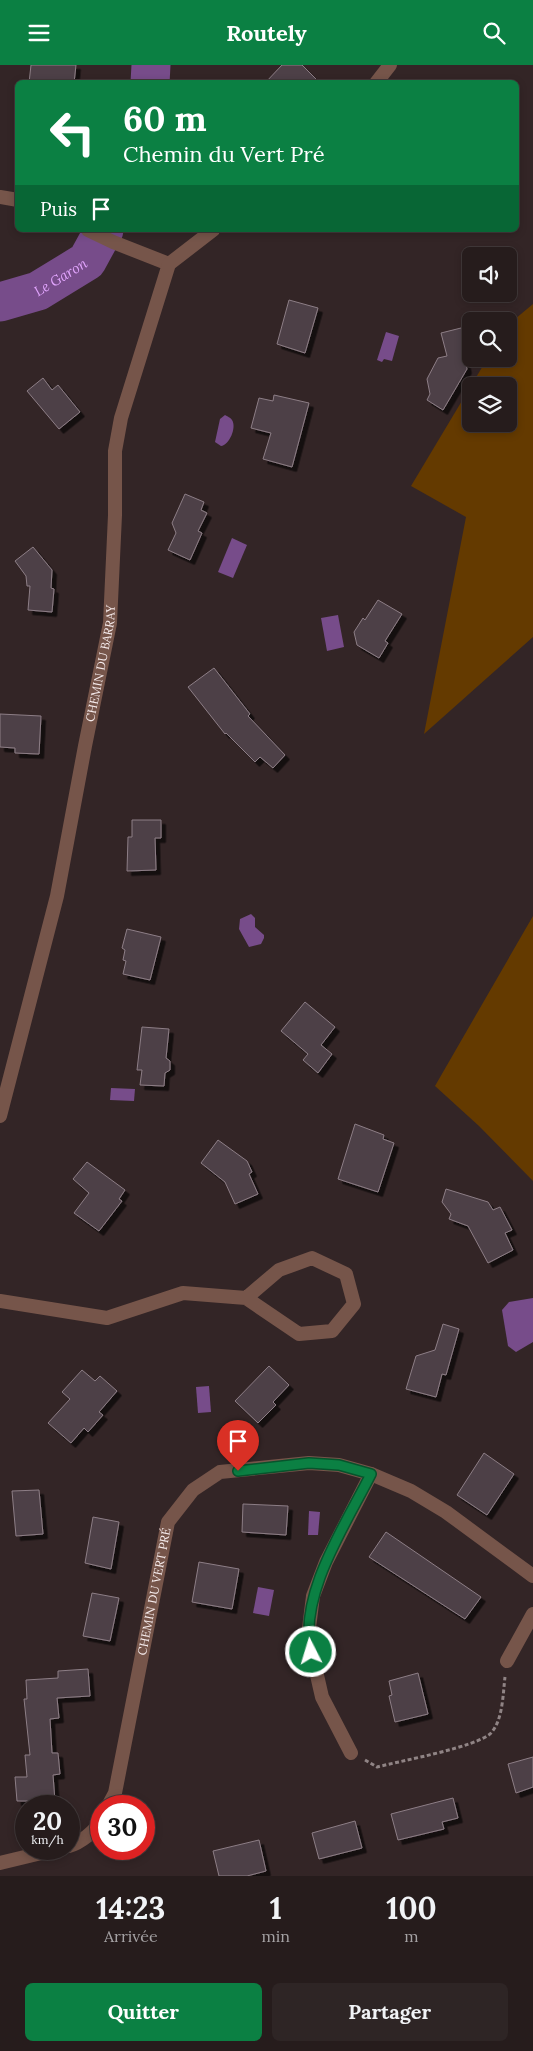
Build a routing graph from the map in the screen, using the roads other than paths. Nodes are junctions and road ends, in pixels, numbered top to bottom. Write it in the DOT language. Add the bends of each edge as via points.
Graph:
graph roads {
  1 [pos="390,65"];
  2 [pos="378,80"];
  3 [pos="0,197"];
  4 [pos="15,200"];
  5 [pos="92,232"];
  6 [pos="210,232"];
  7 [pos="169,264"];
  8 [pos="0,1116"];
  9 [pos="246,1298"];
  10 [pos="0,1301"];
  11 [pos="371,1474"];
  12 [pos="533,1576"];
  13 [pos="533,1614"];
  14 [pos="507,1661"];
  15 [pos="351,1753"];
  16 [pos="114,1795"];
  17 [pos="15,1859"];
  18 [pos="0,1863"];
  1 -- 2 [label="street"];
  3 -- 4 [label="street"];
  5 -- 7 [label="street"];
  6 -- 7 [label="street"];
  7 -- 8 [label="street, CHEMIN DU BARRAY" via="121,418 115,451 110,623 57,896"];
  9 -- 9 [label="street" via="298,1334 332,1331 354,1304 346,1274 312,1258 279,1271"];
  9 -- 10 [label="street" via="183,1293 107,1318"];
  11 -- 12 [label="street, CHEMIN DU VERT PRÉ" via="411,1491 446,1512"];
  11 -- 15 [label="street" via="326,1562 313,1597 308,1637 322,1697"];
  11 -- 16 [label="street, CHEMIN DU VERT PRÉ" via="339,1465 309,1463 220,1472 193,1490 168,1522"];
  13 -- 14 [label="street"];
  17 -- 18 [label="street"];
}
